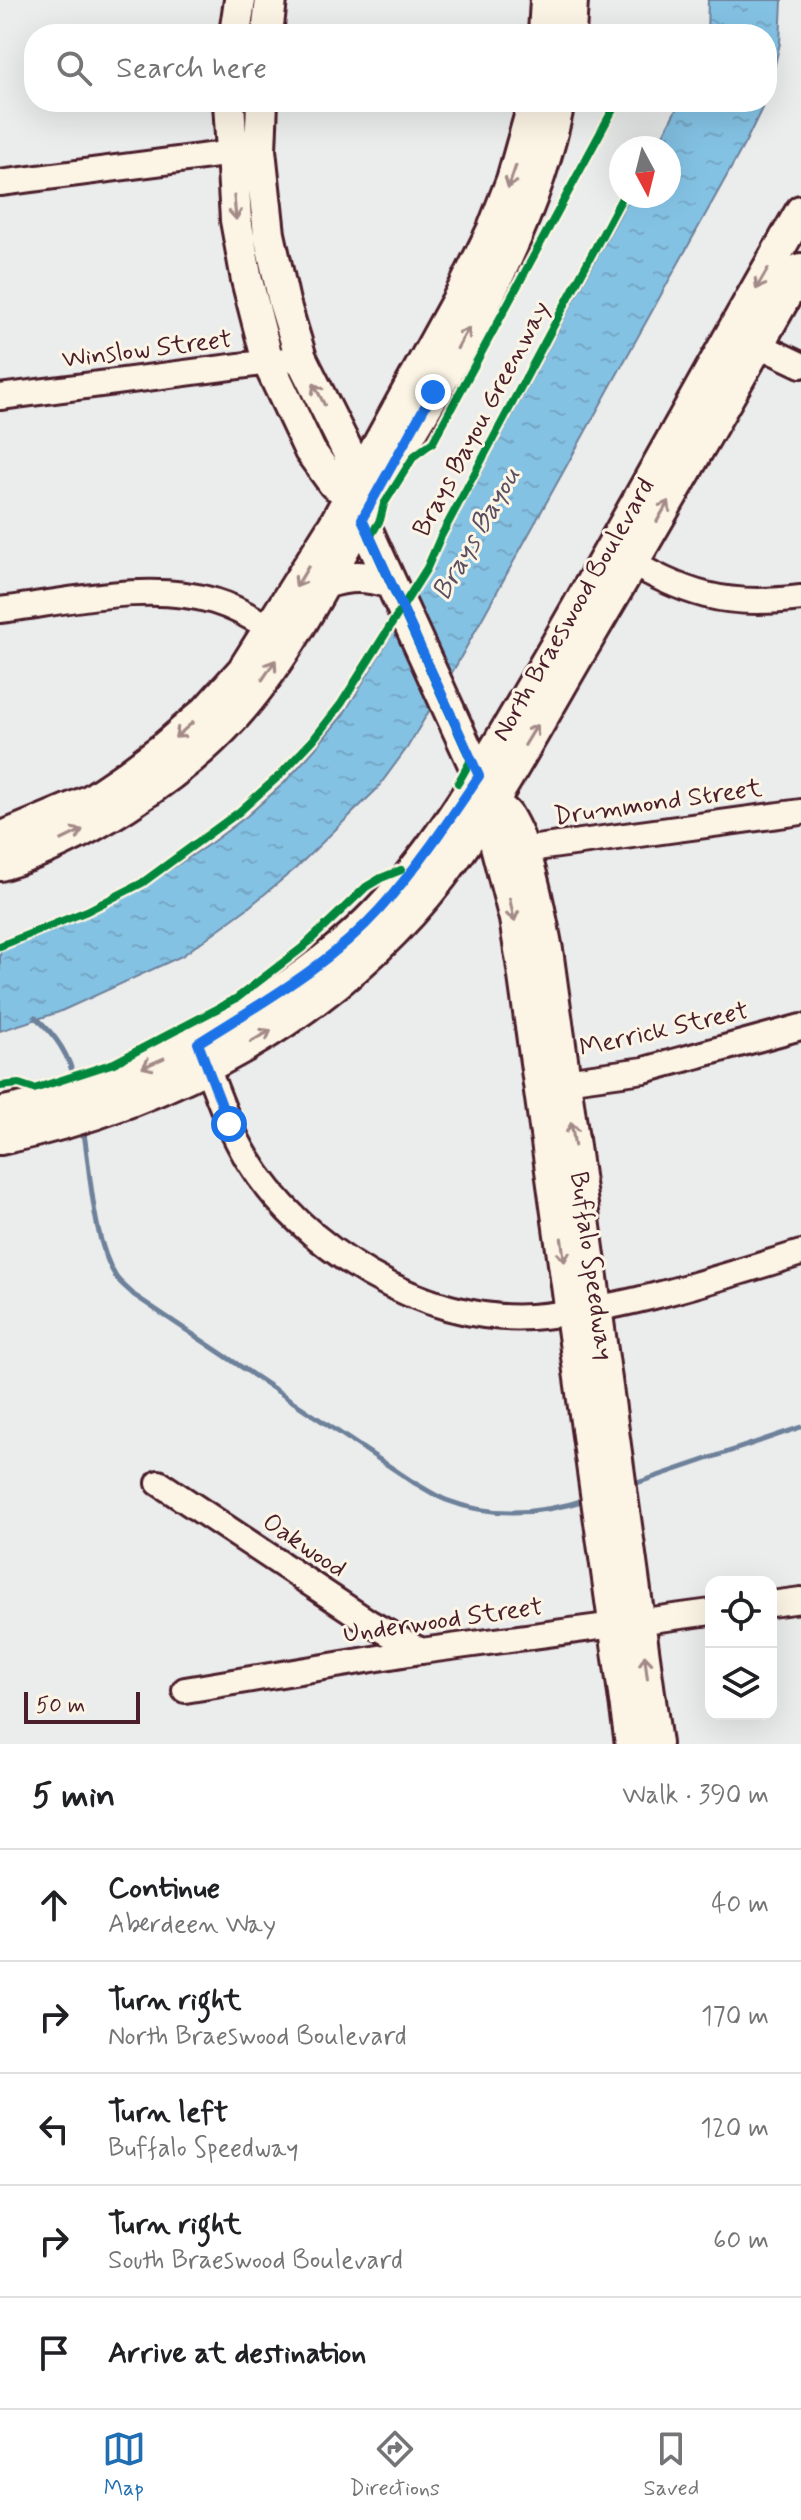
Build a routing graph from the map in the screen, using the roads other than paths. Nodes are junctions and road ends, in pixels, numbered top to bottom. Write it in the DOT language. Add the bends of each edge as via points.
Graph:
graph roads {
  1 [pos="240,0"];
  2 [pos="271,0"];
  3 [pos="546,0"];
  4 [pos="572,0"];
  5 [pos="236,24"];
  6 [pos="268,24"];
  7 [pos="545,24"];
  8 [pos="571,24"];
  9 [pos="232,112"];
  10 [pos="259,112"];
  11 [pos="531,112"];
  12 [pos="556,112"];
  13 [pos="246,152"];
  14 [pos="0,183"];
  15 [pos="801,211"];
  16 [pos="801,269"];
  17 [pos="731,331"];
  18 [pos="759,345"];
  19 [pos="301,358"];
  20 [pos="268,362"];
  21 [pos="801,365"];
  22 [pos="0,397"];
  23 [pos="388,425"];
  24 [pos="336,428"];
  25 [pos="357,506"];
  26 [pos="621,557"];
  27 [pos="325,583"];
  28 [pos="391,585"];
  29 [pos="801,598"];
  30 [pos="0,610"];
  31 [pos="269,628"];
  32 [pos="516,713"];
  33 [pos="451,715"];
  34 [pos="485,789"];
  35 [pos="801,812"];
  36 [pos="0,838"];
  37 [pos="513,862"];
  38 [pos="0,865"];
  39 [pos="443,874"];
  40 [pos="801,1027"];
  41 [pos="202,1055"];
  42 [pos="553,1083"];
  43 [pos="59,1112"];
  44 [pos="0,1113"];
  45 [pos="0,1139"];
  46 [pos="801,1253"];
  47 [pos="584,1309"];
  48 [pos="159,1483"];
  49 [pos="801,1600"];
  50 [pos="777,1603"];
  51 [pos="705,1613"];
  52 [pos="627,1624"];
  53 [pos="421,1651"];
  54 [pos="185,1690"];
  55 [pos="631,1744"];
  56 [pos="656,1744"];
  1 -- 5 [label="main road"];
  2 -- 6 [label="main road"];
  3 -- 7 [label="main road"];
  4 -- 8 [label="main road"];
  9 -- 13 [label="main road, Buffalo Speedway"];
  10 -- 13 [label="main road, Buffalo Speedway"];
  11 -- 23 [label="main road, one-way" via="493,229"];
  25 -- 12 [label="main road, one-way" via="510,255 537,186"];
  13 -- 14 [label="street"];
  13 -- 19 [label="main road, Buffalo Speedway"];
  13 -- 20 [label="main road, Buffalo Speedway, one-way" via="236,220"];
  15 -- 17 [label="main road, North Braeswood Boulevard, one-way"];
  16 -- 18 [label="main road, North Braeswood Boulevard"];
  17 -- 18 [label="street"];
  17 -- 26 [label="main road, North Braeswood Boulevard"];
  18 -- 21 [label="street"];
  26 -- 18 [label="main road, North Braeswood Boulevard, one-way"];
  19 -- 20 [label="street, Winslow Street"];
  24 -- 19 [label="main road, Buffalo Speedway, one-way"];
  20 -- 22 [label="street, Winslow Street"];
  20 -- 25 [label="main road, Buffalo Speedway" via="310,451"];
  23 -- 24 [label="main road" via="356,434"];
  23 -- 25 [label="main road"];
  24 -- 25 [label="main road, Buffalo Speedway" via="350,456"];
  25 -- 27 [label="main road"];
  25 -- 28 [label="main road, Buffalo Speedway"];
  25 -- 31 [label="main road, one-way"];
  26 -- 29 [label="street" via="675,586 715,599"];
  26 -- 32 [label="main road, North Braeswood Boulevard"];
  34 -- 26 [label="main road, North Braeswood Boulevard, one-way"];
  27 -- 28 [label="main road" via="347,576"];
  38 -- 27 [label="main road, one-way" via="103,820 209,742 258,687"];
  28 -- 33 [label="main road, Buffalo Speedway"];
  30 -- 31 [label="street" via="172,593 212,600"];
  31 -- 36 [label="main road, one-way" via="243,670 162,749 91,800"];
  32 -- 33 [label="main road" via="491,724"];
  32 -- 34 [label="main road, North Braeswood Boulevard"];
  33 -- 34 [label="main road, Buffalo Speedway"];
  34 -- 37 [label="main road, Buffalo Speedway" via="493,834"];
  34 -- 39 [label="main road, North Braeswood Boulevard"];
  34 -- 41 [label="main road, North Braeswood Boulevard" via="379,911"];
  35 -- 37 [label="street, Drummond Street"];
  37 -- 39 [label="main road" via="468,864"];
  37 -- 42 [label="main road, Buffalo Speedway" via="520,948"];
  41 -- 39 [label="main road, North Braeswood Boulevard, one-way" via="286,1021 340,981 401,925"];
  40 -- 42 [label="street, Merrick Street" via="644,1070"];
  41 -- 43 [label="main road, North Braeswood Boulevard" via="183,1080 116,1093"];
  41 -- 47 [label="street" via="248,1160 290,1213 360,1270 393,1287 496,1316"];
  42 -- 47 [label="main road, Buffalo Speedway"];
  43 -- 44 [label="main road, North Braeswood Boulevard"];
  43 -- 45 [label="main road, North Braeswood Boulevard"];
  46 -- 47 [label="street" via="673,1292"];
  47 -- 52 [label="main road, Buffalo Speedway"];
  48 -- 53 [label="street, Oakwood"];
  49 -- 50 [label="street"];
  51 -- 52 [label="street, Underwood Street"];
  52 -- 53 [label="street, Underwood Street"];
  52 -- 55 [label="main road, Buffalo Speedway"];
  56 -- 52 [label="main road, Buffalo Speedway, one-way"];
  53 -- 54 [label="street, Underwood Street"];
}
